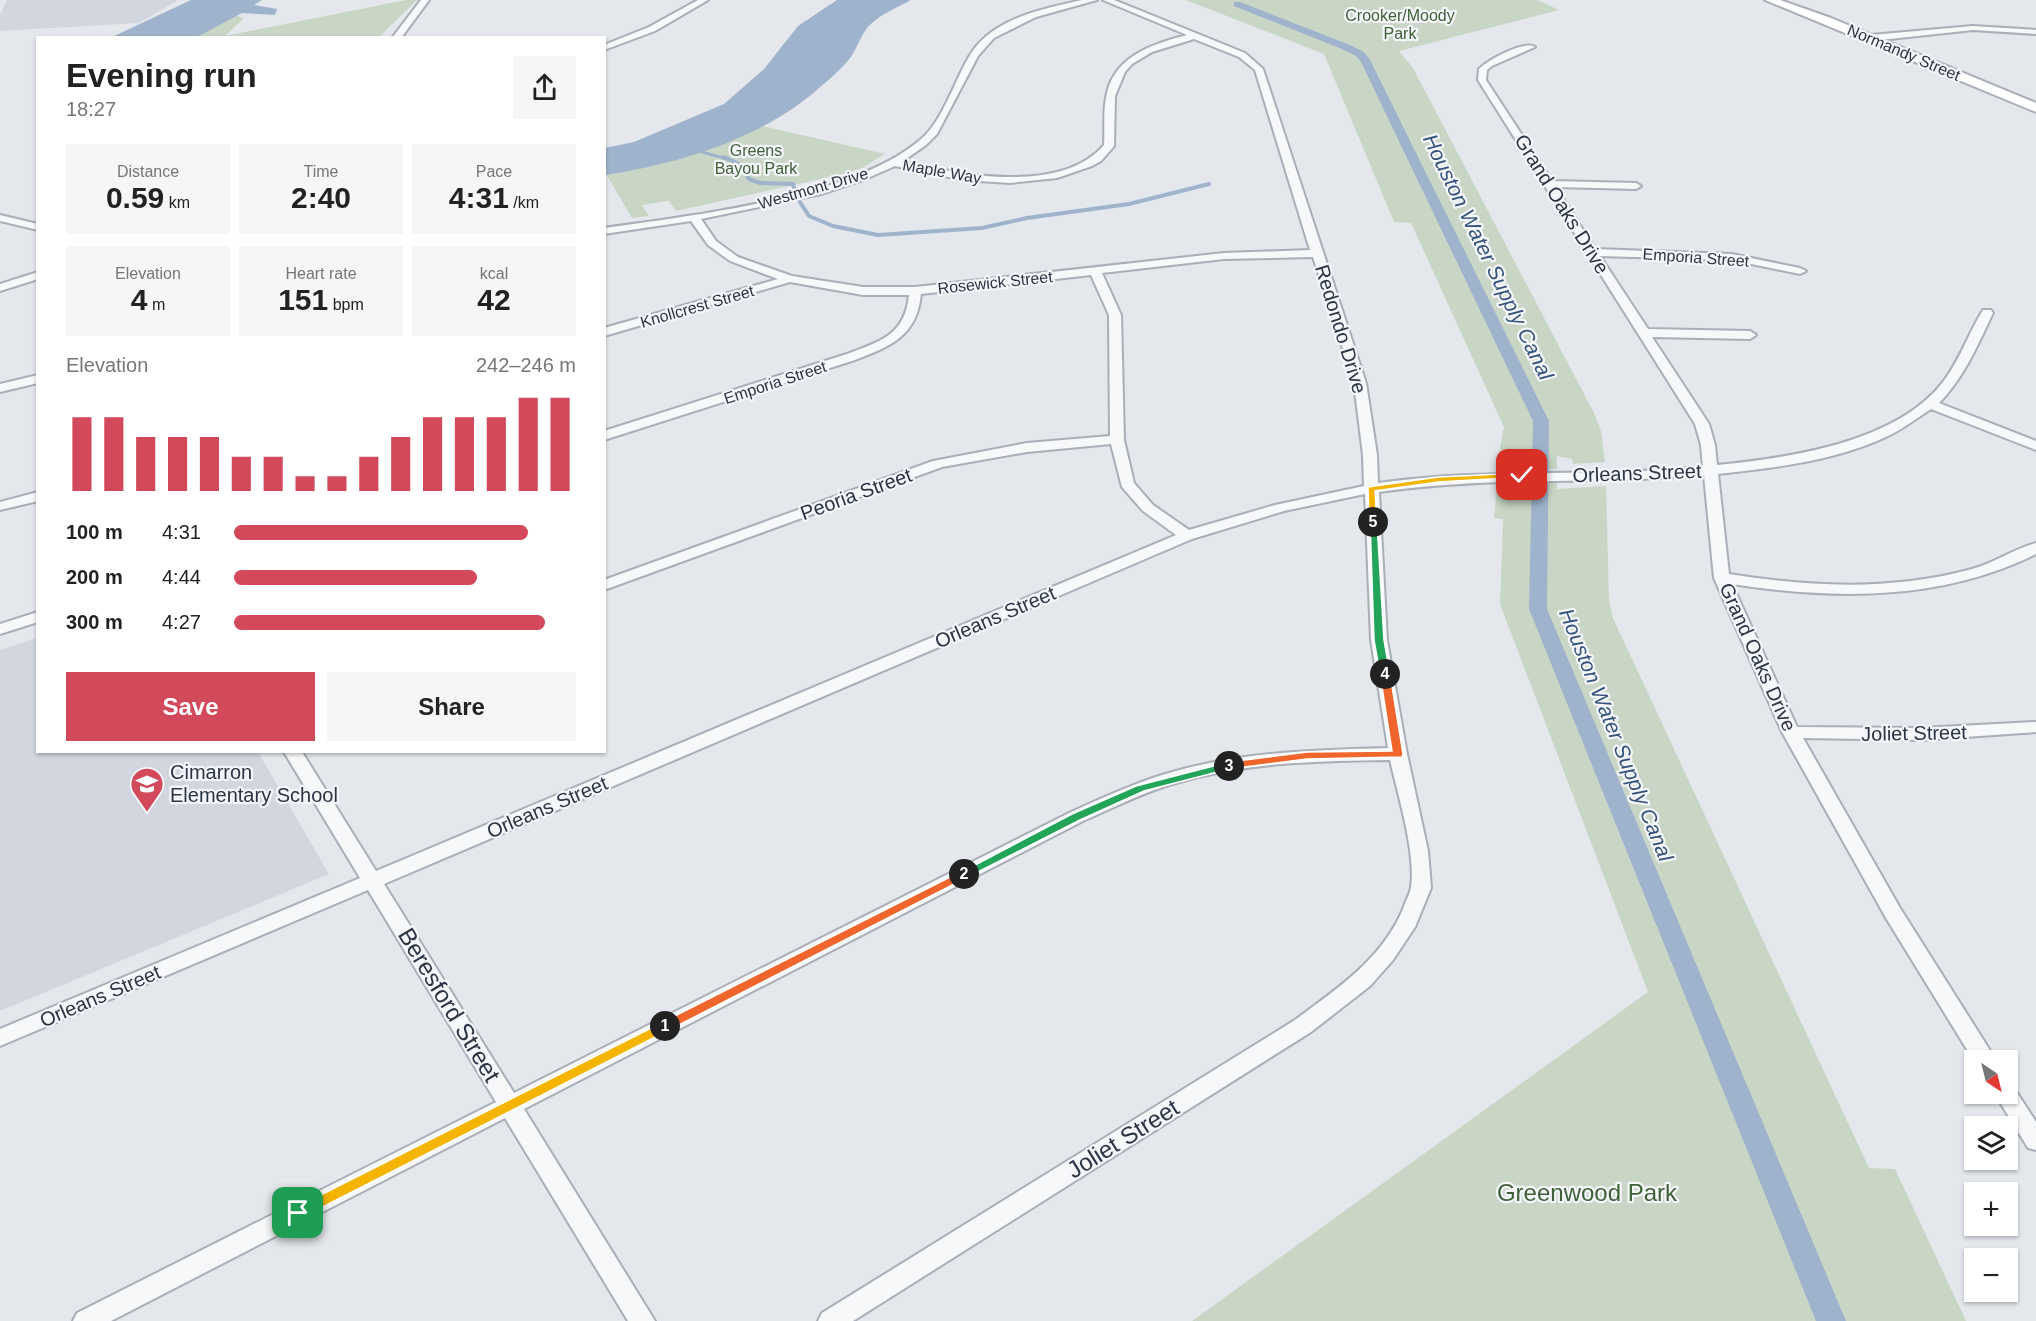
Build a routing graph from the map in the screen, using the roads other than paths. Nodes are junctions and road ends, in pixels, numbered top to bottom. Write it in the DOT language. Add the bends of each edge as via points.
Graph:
graph roads {
  1 [pos="425,0"];
  2 [pos="704,0"];
  3 [pos="1093,0"];
  4 [pos="1107,0"];
  5 [pos="1770,0"];
  6 [pos="1793,0"];
  7 [pos="2036,32"];
  8 [pos="398,36"];
  9 [pos="1195,36"];
  10 [pos="1891,36"];
  11 [pos="1871,38"];
  12 [pos="606,47"];
  13 [pos="1531,47"];
  14 [pos="2000,87"];
  15 [pos="2036,96"];
  16 [pos="2036,108"];
  17 [pos="893,162"];
  18 [pos="1550,184"];
  19 [pos="1636,186"];
  20 [pos="0,218"];
  21 [pos="694,218"];
  22 [pos="36,227"];
  23 [pos="606,231"];
  24 [pos="1591,252"];
  25 [pos="1317,253"];
  26 [pos="1095,271"];
  27 [pos="1800,271"];
  28 [pos="36,276"];
  29 [pos="790,279"];
  30 [pos="0,288"];
  31 [pos="915,291"];
  32 [pos="1987,312"];
  33 [pos="606,331"];
  34 [pos="1646,333"];
  35 [pos="1750,334"];
  36 [pos="36,379"];
  37 [pos="0,388"];
  38 [pos="1930,404"];
  39 [pos="606,435"];
  40 [pos="1117,440"];
  41 [pos="2036,447"];
  42 [pos="1710,470"];
  43 [pos="1371,489"];
  44 [pos="36,497"];
  45 [pos="0,506"];
  46 [pos="1187,536"];
  47 [pos="2036,548"];
  48 [pos="1722,578"];
  49 [pos="606,584"];
  50 [pos="36,618"];
  51 [pos="0,629"];
  52 [pos="2036,727"];
  53 [pos="1791,732"];
  54 [pos="294,753"];
  55 [pos="1398,754"];
  56 [pos="374,880"];
  57 [pos="1399,937"];
  58 [pos="0,1038"];
  59 [pos="1979,1050"];
  60 [pos="2012,1104"];
  61 [pos="510,1105"];
  62 [pos="2036,1141"];
  63 [pos="86,1321"];
  64 [pos="642,1321"];
  65 [pos="831,1321"];
  1 -- 8 [label="street"];
  2 -- 12 [label="street"];
  3 -- 17 [label="street, Westmont Drive" via="1040,13 993,35 981,46 936,129 922,144"];
  4 -- 9 [label="street, Redondo Drive"];
  5 -- 11 [label="main road, Normandy Street"];
  6 -- 10 [label="main road, Normandy Street"];
  7 -- 10 [label="street" via="1973,28"];
  9 -- 17 [label="street, Maple Way" via="1144,52 1126,66 1115,81 1109,146 1096,160 1067,172 1005,180 967,179"];
  9 -- 25 [label="street, Redondo Drive" via="1242,56 1259,69"];
  10 -- 11 [label="street"];
  10 -- 14 [label="main road, Normandy Street"];
  11 -- 14 [label="main road, Normandy Street"];
  13 -- 18 [label="street, Grand Oaks Drive" via="1492,61 1484,69 1482,80"];
  14 -- 15 [label="main road, Normandy Street"];
  14 -- 16 [label="main road, Normandy Street"];
  17 -- 21 [label="street, Westmont Drive" via="811,192"];
  18 -- 19 [label="street"];
  18 -- 24 [label="street, Grand Oaks Drive"];
  20 -- 22 [label="street"];
  21 -- 23 [label="street, Westmont Drive"];
  21 -- 29 [label="street, Rosewick Street" via="712,243 734,259"];
  24 -- 27 [label="street, Emporia Street" via="1732,257"];
  24 -- 34 [label="street, Grand Oaks Drive"];
  25 -- 26 [label="street, Rosewick Street" via="1224,256"];
  25 -- 43 [label="street, Redondo Drive" via="1360,383"];
  26 -- 31 [label="street, Rosewick Street"];
  26 -- 40 [label="street" via="1115,315"];
  28 -- 30 [label="street"];
  29 -- 31 [label="street, Rosewick Street" via="863,291"];
  29 -- 33 [label="street, Knollcrest Street"];
  31 -- 39 [label="street, Emporia Street" via="912,316 902,330 877,347"];
  32 -- 38 [label="street, Orleans Street" via="1953,378"];
  34 -- 35 [label="street"];
  34 -- 42 [label="street, Grand Oaks Drive" via="1702,424"];
  36 -- 37 [label="street"];
  38 -- 41 [label="street"];
  38 -- 42 [label="street, Orleans Street" via="1896,427 1860,442 1789,460"];
  40 -- 46 [label="street" via="1127,484 1148,508"];
  40 -- 49 [label="street, Peoria Street" via="1044,444 938,464"];
  42 -- 43 [label="street, Orleans Street" via="1522,475"];
  42 -- 48 [label="street, Grand Oaks Drive"];
  43 -- 46 [label="street, Orleans Street" via="1245,515"];
  43 -- 55 [label="street, Redondo Drive" via="1379,640"];
  44 -- 45 [label="street"];
  46 -- 56 [label="street, Orleans Street"];
  47 -- 48 [label="street" via="1985,571 1910,586 1840,590"];
  48 -- 53 [label="street, Grand Oaks Drive"];
  50 -- 51 [label="street"];
  52 -- 53 [label="street, Joliet Street" via="1921,735"];
  53 -- 59 [label="street, Grand Oaks Drive" via="1893,913"];
  54 -- 56 [label="street, Beresford Street"];
  55 -- 57 [label="street, Redondo Drive" via="1419,851 1421,888"];
  55 -- 61 [label="street" via="1307,755 1216,767 1140,788"];
  56 -- 58 [label="street, Orleans Street"];
  56 -- 61 [label="street, Beresford Street"];
  57 -- 65 [label="street, Joliet Street" via="1363,980 1303,1026"];
  60 -- 62 [label="street"];
  61 -- 63 [label="street"];
  61 -- 64 [label="street, Beresford Street"];
}
